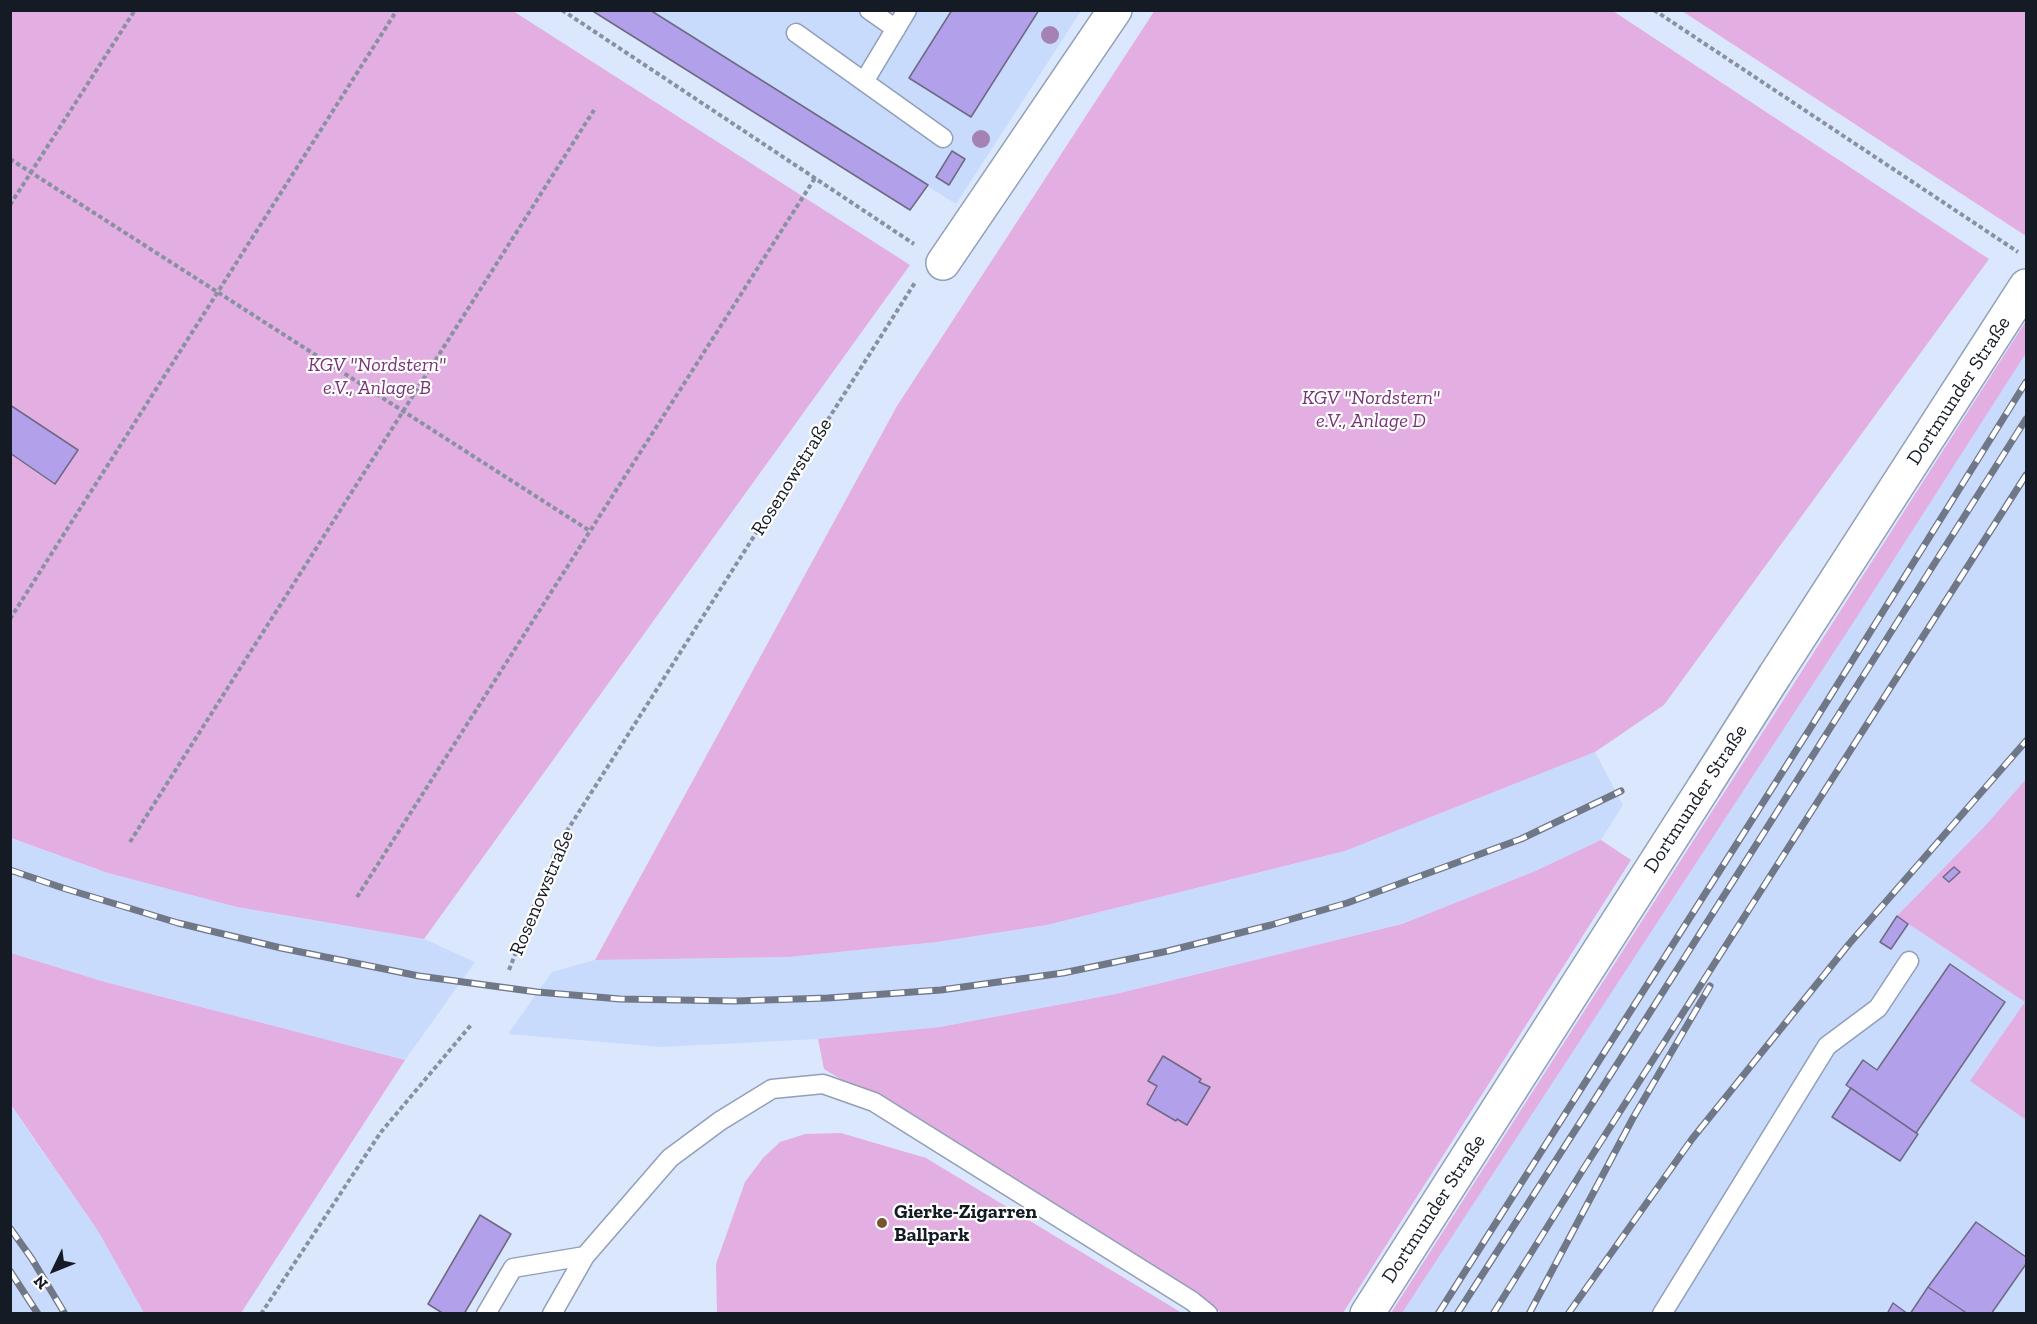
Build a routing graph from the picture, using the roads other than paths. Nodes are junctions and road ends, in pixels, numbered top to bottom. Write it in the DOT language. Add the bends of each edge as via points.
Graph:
graph roads {
  1 [pos="869,10"];
  2 [pos="908,10"];
  3 [pos="1115,10"];
  4 [pos="896,29"];
  5 [pos="796,33"];
  6 [pos="865,80"];
  7 [pos="943,138"];
  8 [pos="943,263"];
  9 [pos="2026,286"];
  10 [pos="1909,961"];
  11 [pos="585,1256"];
  12 [pos="486,1314"];
  13 [pos="552,1314"];
  14 [pos="1208,1314"];
  15 [pos="1367,1314"];
  16 [pos="1662,1314"];
  1 -- 4 [label="lane"];
  2 -- 4 [label="lane"];
  3 -- 8 [label="street"];
  4 -- 6 [label="lane"];
  5 -- 6 [label="lane"];
  6 -- 7 [label="lane"];
  9 -- 15 [label="street, Dortmunder Straße, bridge"];
  10 -- 16 [label="lane" via="1878,1008 1827,1046"];
  11 -- 12 [label="lane" via="513,1268"];
  11 -- 13 [label="lane"];
  11 -- 14 [label="lane" via="670,1158 720,1121 772,1089 823,1084 874,1102"];
}
